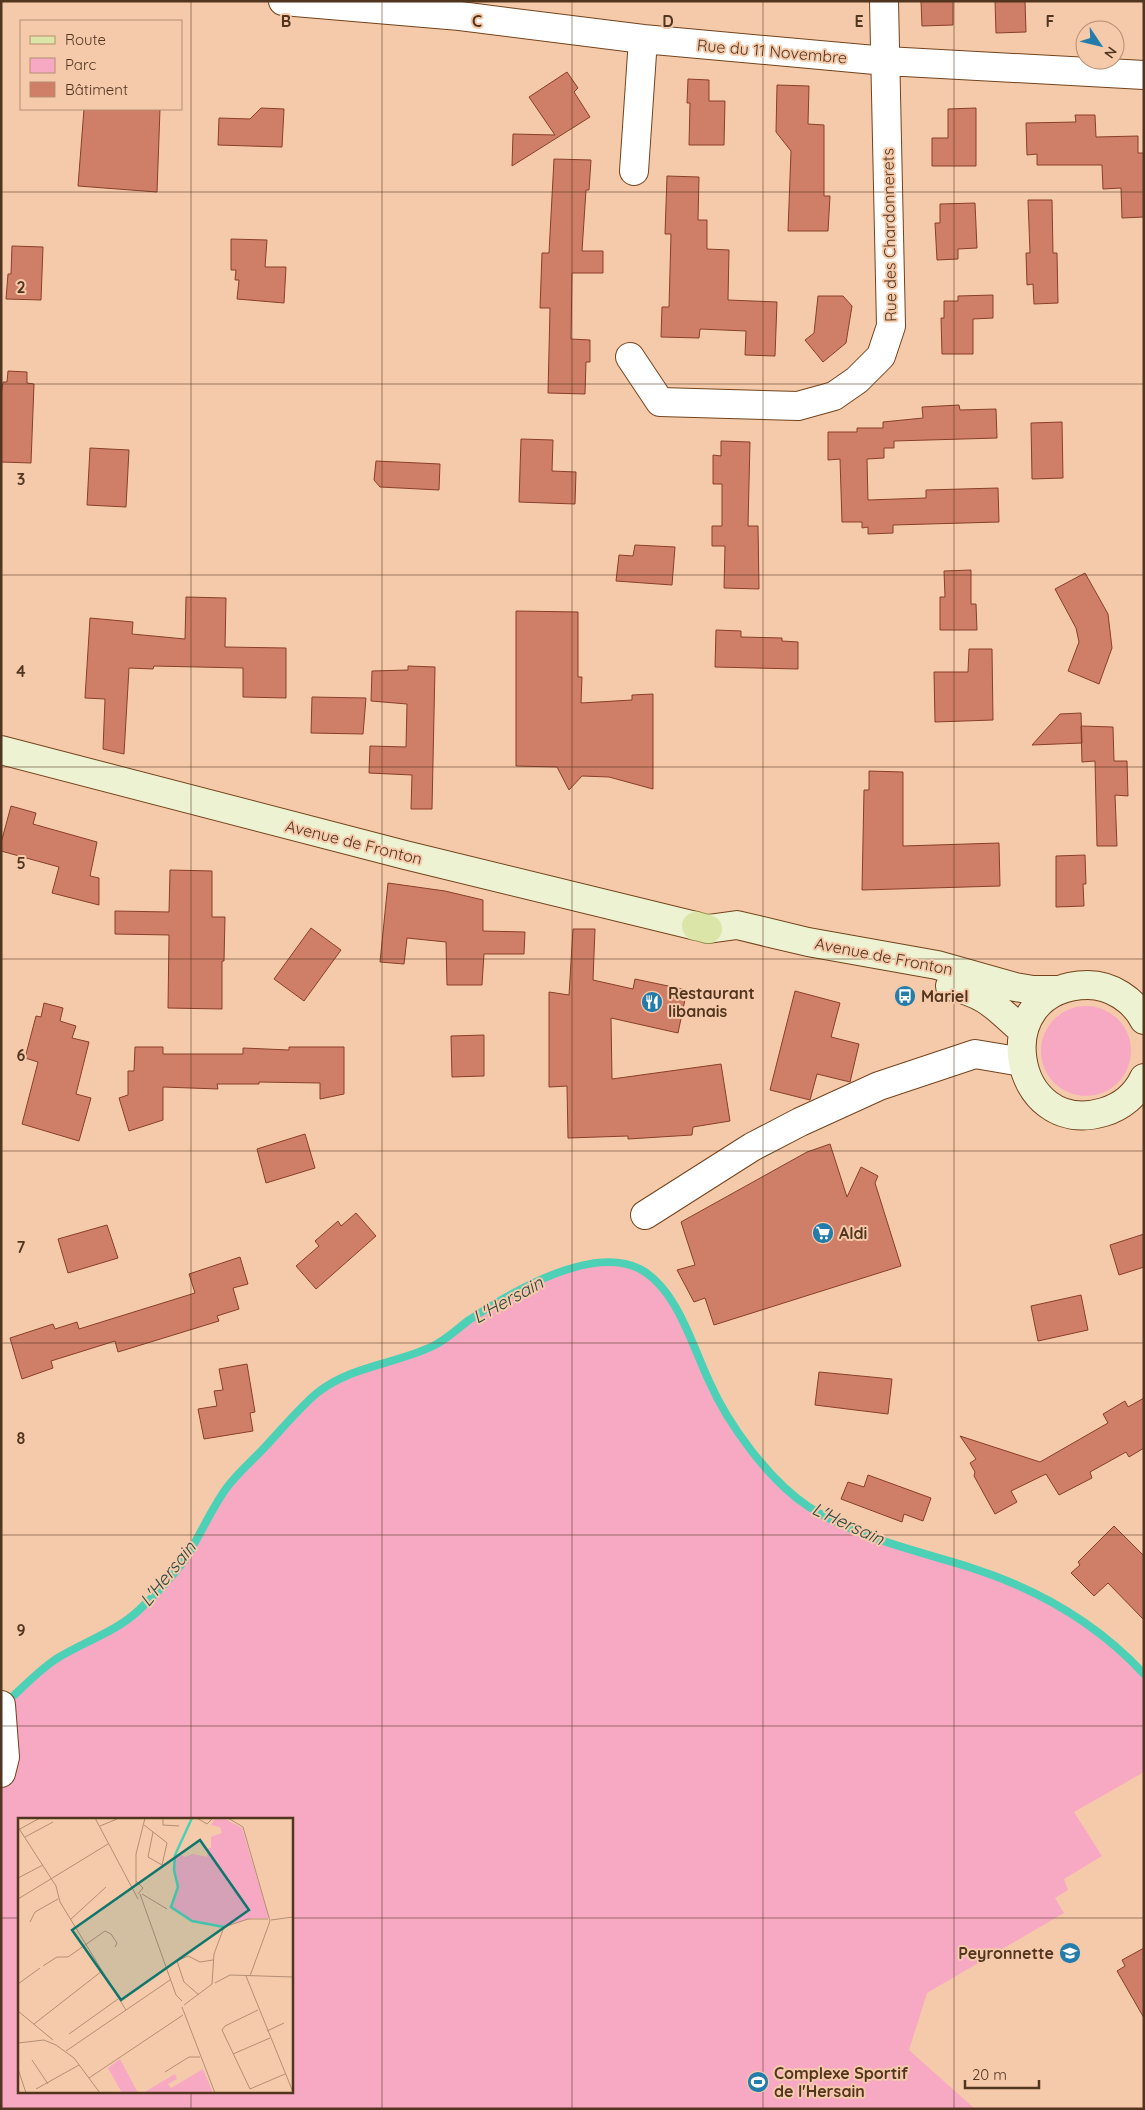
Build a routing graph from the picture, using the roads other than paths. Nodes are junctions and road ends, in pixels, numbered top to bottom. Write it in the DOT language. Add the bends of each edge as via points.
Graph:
graph roads {
  1 [pos="283,1"];
  2 [pos="884,1"];
  3 [pos="460,9"];
  4 [pos="643,39"];
  5 [pos="886,61"];
  6 [pos="1144,76"];
  7 [pos="634,171"];
  8 [pos="630,357"];
  9 [pos="1,750"];
  10 [pos="702,927"];
  11 [pos="1059,990"];
  12 [pos="1138,1007"];
  13 [pos="1023,1031"];
  14 [pos="1022,1062"];
  15 [pos="1139,1091"];
  16 [pos="645,1214"];
  17 [pos="1,1705"];
  18 [pos="1,1773"];
  1 -- 3 [label="street, Rue du 11 Novembre"];
  2 -- 5 [label="street"];
  3 -- 4 [label="street, Rue du 11 Novembre"];
  4 -- 5 [label="street, Rue du 11 Novembre"];
  4 -- 7 [label="street"];
  5 -- 6 [label="street, Rue du 11 Novembre"];
  5 -- 8 [label="street, Rue des Chardonnerets" via="891,326 881,356 857,380 834,396 798,406 660,402"];
  9 -- 10 [label="main road, Avenue de Fronton" via="405,855"];
  10 -- 11 [label="main road, Avenue de Fronton" via="737,926 937,965 1024,988"];
  10 -- 13 [label="main road, Avenue de Fronton" via="735,941 969,991 1000,1009"];
  11 -- 12 [label="main road, Avenue de Fronton" via="1095,985 1112,990"];
  11 -- 13 [label="main road, Avenue de Fronton" via="1037,1007"];
  13 -- 14 [label="main road, Avenue de Fronton" via="1020,1046"];
  14 -- 15 [label="main road, Avenue de Fronton" via="1028,1082 1041,1098 1059,1109 1076,1114 1095,1114 1113,1109"];
  14 -- 16 [label="street" via="975,1054 879,1086 752,1147"];
  17 -- 18 [label="street" via="5,1757"];
}
